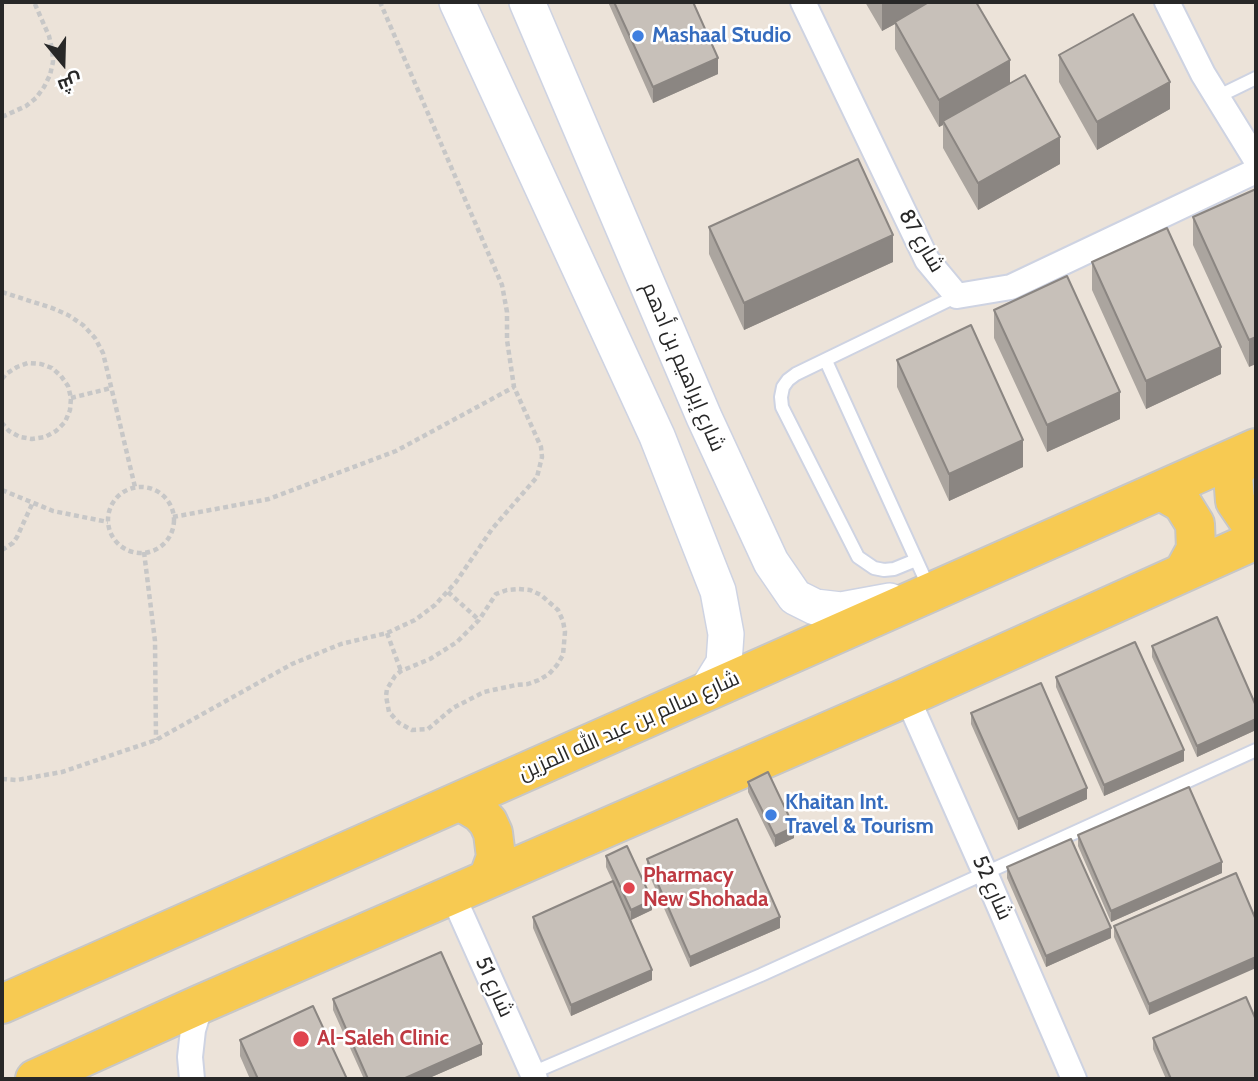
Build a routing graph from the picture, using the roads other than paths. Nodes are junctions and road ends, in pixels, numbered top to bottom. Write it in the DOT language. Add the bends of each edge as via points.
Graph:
graph roads {
  1 [pos="457,2"];
  2 [pos="527,2"];
  3 [pos="803,2"];
  4 [pos="1167,2"];
  5 [pos="1256,78"];
  6 [pos="1217,97"];
  7 [pos="1256,160"];
  8 [pos="1256,171"];
  9 [pos="957,296"];
  10 [pos="677,354"];
  11 [pos="826,361"];
  12 [pos="628,374"];
  13 [pos="1252,450"];
  14 [pos="1161,491"];
  15 [pos="1256,525"];
  16 [pos="1256,540"];
  17 [pos="1184,571"];
  18 [pos="924,577"];
  19 [pos="706,692"];
  20 [pos="907,697"];
  21 [pos="1253,751"];
  22 [pos="1256,767"];
  23 [pos="459,802"];
  24 [pos="985,873"];
  25 [pos="488,880"];
  26 [pos="452,894"];
  27 [pos="2,1004"];
  28 [pos="201,1004"];
  29 [pos="534,1076"];
  30 [pos="35,1079"];
  31 [pos="192,1079"];
  32 [pos="1074,1079"];
  1 -- 12 [label="street"];
  2 -- 10 [label="street, شارع إبراهيم بن أدهم"];
  3 -- 9 [label="street, شارع 87" via="927,260"];
  4 -- 6 [label="street"];
  5 -- 6 [label="lane"];
  6 -- 7 [label="street"];
  8 -- 9 [label="street" via="1011,287"];
  9 -- 11 [label="lane"];
  10 -- 12 [label="street" via="676,373 662,384 644,385"];
  10 -- 18 [label="street, شارع إبراهيم بن أدهم" via="771,562 795,597 815,607 841,610"];
  11 -- 18 [label="lane"];
  11 -- 18 [label="lane" via="788,380 780,397 782,407 858,558 874,568"];
  12 -- 19 [label="street" via="718,591 726,634 724,663"];
  13 -- 14 [label="main road, شارع سالم بن عبد الله المزين"];
  13 -- 15 [label="main road" via="1233,475 1234,501"];
  14 -- 17 [label="main road" via="1182,503 1195,524 1196,549"];
  14 -- 18 [label="main road, شارع سالم بن عبد الله المزين"];
  16 -- 17 [label="main road"];
  17 -- 20 [label="main road"];
  18 -- 19 [label="main road, شارع سالم بن عبد الله المزين"];
  19 -- 23 [label="main road, شارع سالم بن عبد الله المزين"];
  20 -- 24 [label="street, شارع 52"];
  20 -- 25 [label="main road"];
  21 -- 22 [label="lane"];
  21 -- 24 [label="lane"];
  23 -- 25 [label="main road" via="480,813 493,833 496,857"];
  23 -- 27 [label="main road, شارع سالم بن عبد الله المزين"];
  24 -- 29 [label="lane"];
  24 -- 32 [label="street, شارع 52"];
  25 -- 26 [label="main road"];
  26 -- 28 [label="main road"];
  26 -- 29 [label="street, 51 شارع"];
  28 -- 30 [label="main road"];
  28 -- 31 [label="street" via="193,1030"];
}
